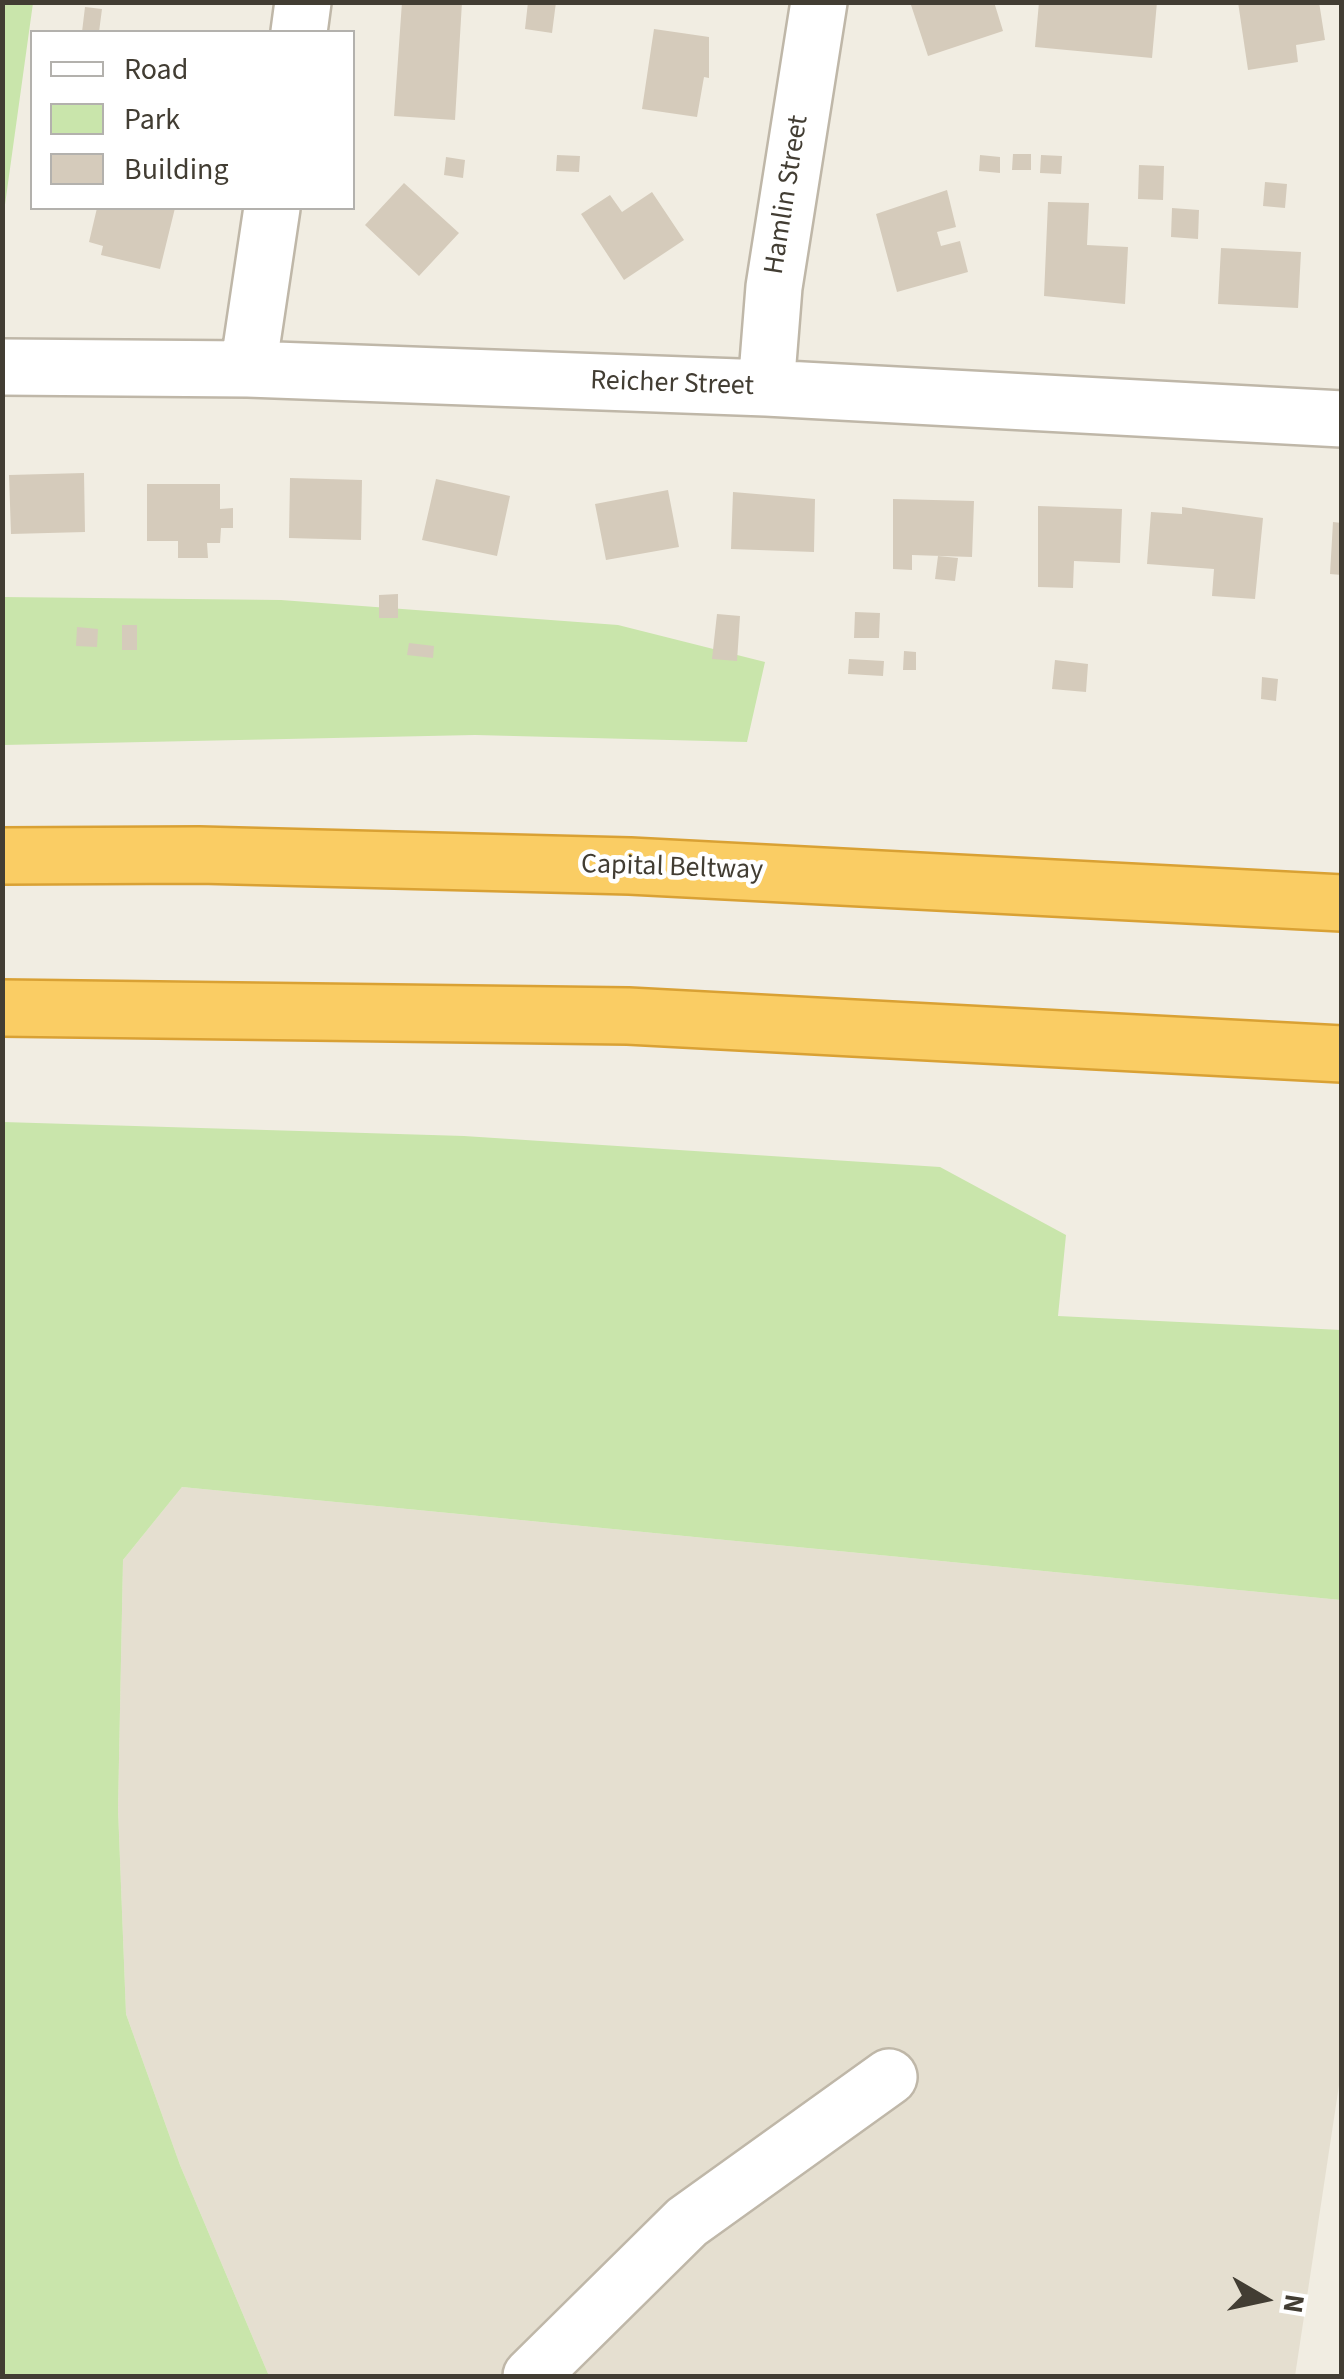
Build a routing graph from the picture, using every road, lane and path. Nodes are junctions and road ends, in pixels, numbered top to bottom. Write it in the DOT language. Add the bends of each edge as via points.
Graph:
graph roads {
  1 [pos="303,2"];
  2 [pos="818,2"];
  3 [pos="299,30"];
  4 [pos="272,210"];
  5 [pos="2,367"];
  6 [pos="248,369"];
  7 [pos="766,388"];
  8 [pos="1342,419"];
  9 [pos="2,856"];
  10 [pos="1342,904"];
  11 [pos="2,1008"];
  12 [pos="1342,1054"];
  13 [pos="890,2077"];
  14 [pos="532,2376"];
  1 -- 3 [label="street"];
  2 -- 7 [label="street, Hamlin Street" via="774,287"];
  4 -- 6 [label="street"];
  5 -- 6 [label="street, Reicher Street"];
  6 -- 7 [label="street, Reicher Street"];
  7 -- 8 [label="street, Reicher Street"];
  9 -- 10 [label="highway, Capital Beltway" via="630,866"];
  11 -- 12 [label="highway" via="628,1016"];
  13 -- 14 [label="street" via="688,2222"];
}
